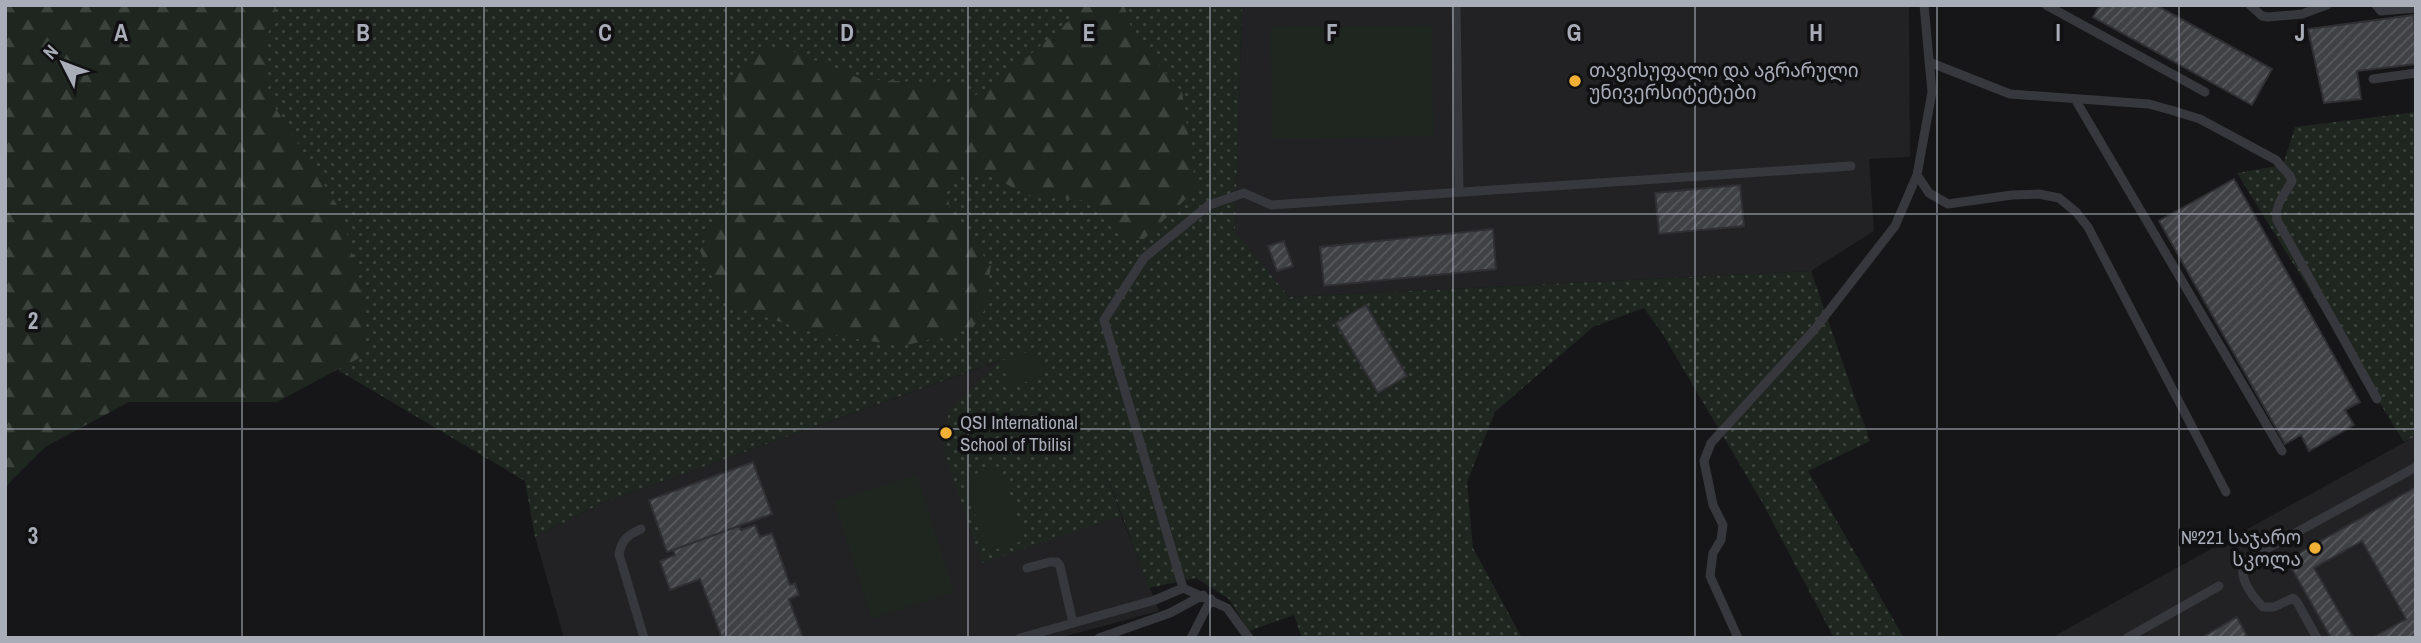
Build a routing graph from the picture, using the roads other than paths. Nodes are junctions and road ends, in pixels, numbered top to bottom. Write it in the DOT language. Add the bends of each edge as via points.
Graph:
graph roads {
  1 [pos="1456,5"];
  2 [pos="1924,5"];
  3 [pos="2046,5"];
  4 [pos="2250,5"];
  5 [pos="2327,5"];
  6 [pos="2376,5"];
  7 [pos="2416,8"];
  8 [pos="1929,62"];
  9 [pos="2416,73"];
  10 [pos="2373,79"];
  11 [pos="2205,92"];
  12 [pos="2075,99"];
  13 [pos="1851,166"];
  14 [pos="1917,175"];
  15 [pos="1459,192"];
  16 [pos="2377,399"];
  17 [pos="2281,451"];
  18 [pos="2416,467"];
  19 [pos="2226,492"];
  20 [pos="641,530"];
  21 [pos="1027,568"];
  22 [pos="2219,586"];
  23 [pos="1184,588"];
  24 [pos="1207,597"];
  25 [pos="1073,623"];
  26 [pos="644,638"];
  27 [pos="1020,638"];
  28 [pos="1099,638"];
  29 [pos="1191,638"];
  30 [pos="1249,638"];
  31 [pos="1738,638"];
  32 [pos="2127,638"];
  33 [pos="2317,638"];
  1 -- 15 [label="lane"];
  2 -- 8 [label="lane"];
  3 -- 11 [label="lane"];
  4 -- 5 [label="lane" via="2267,17 2302,14"];
  6 -- 7 [label="lane" via="2381,11"];
  8 -- 12 [label="lane" via="2010,94"];
  8 -- 14 [label="lane" via="1932,92"];
  9 -- 10 [label="lane"];
  12 -- 16 [label="lane" via="2149,104 2174,111 2276,160 2292,181 2278,203 2277,220"];
  12 -- 17 [label="lane"];
  13 -- 15 [label="lane"];
  14 -- 19 [label="lane" via="1929,193 1948,204 2039,194 2060,198 2077,212"];
  14 -- 31 [label="lane" via="1895,226 1814,330 1711,443 1704,461 1713,505 1723,525 1710,576"];
  15 -- 23 [label="lane" via="1271,205 1244,193 1209,205 1144,258 1104,320"];
  18 -- 33 [label="lane" via="2242,566 2245,581 2263,607 2293,598"];
  20 -- 26 [label="lane" via="627,536 619,554"];
  21 -- 25 [label="lane" via="1057,562"];
  22 -- 32 [label="lane"];
  23 -- 24 [label="lane"];
  23 -- 25 [label="lane"];
  24 -- 28 [label="lane"];
  24 -- 29 [label="lane"];
  24 -- 30 [label="lane" via="1227,608"];
  25 -- 27 [label="lane"];
}
